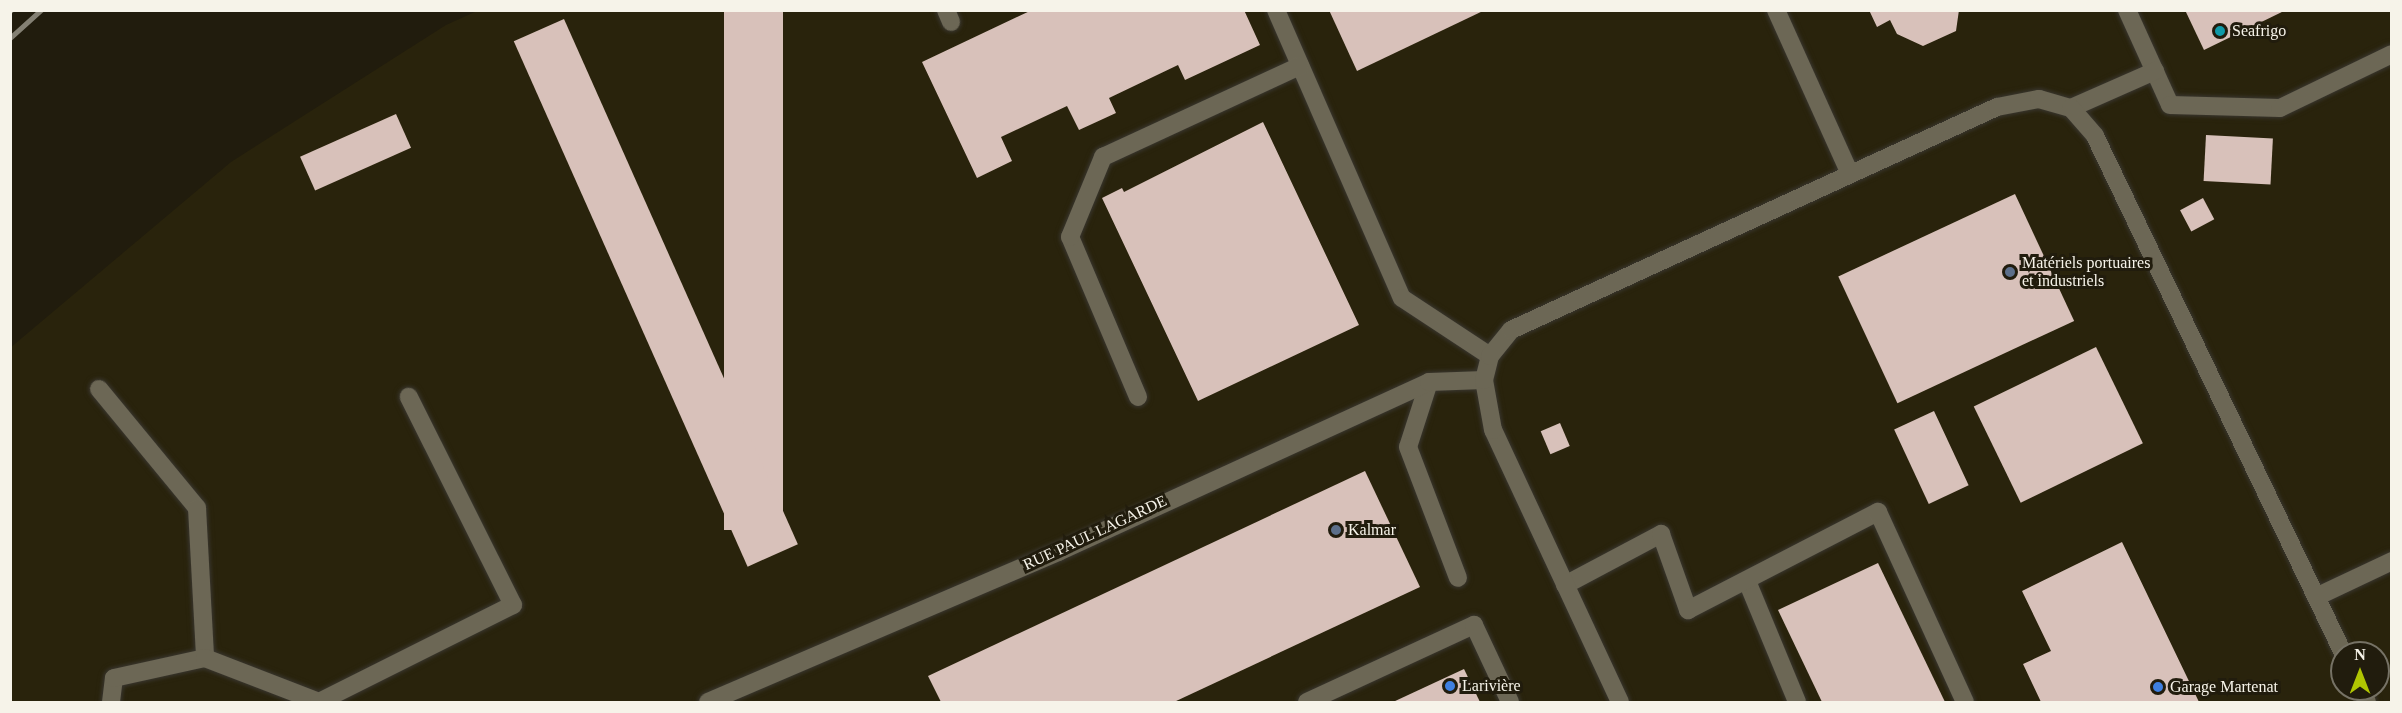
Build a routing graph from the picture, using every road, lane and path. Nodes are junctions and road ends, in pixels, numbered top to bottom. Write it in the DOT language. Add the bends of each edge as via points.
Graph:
graph roads {
  1 [pos="1276,10"];
  2 [pos="1776,10"];
  3 [pos="2127,10"];
  4 [pos="2391,54"];
  5 [pos="1300,66"];
  6 [pos="2155,71"];
  7 [pos="2071,108"];
  8 [pos="1850,174"];
  9 [pos="1490,356"];
  10 [pos="1484,380"];
  11 [pos="1429,382"];
  12 [pos="99,389"];
  13 [pos="409,397"];
  14 [pos="1138,397"];
  15 [pos="2391,561"];
  16 [pos="1458,578"];
  17 [pos="1747,581"];
  18 [pos="1565,585"];
  19 [pos="2316,597"];
  20 [pos="2337,641"];
  21 [pos="205,658"];
  22 [pos="111,702"];
  23 [pos="319,702"];
  24 [pos="708,702"];
  25 [pos="1307,702"];
  26 [pos="1510,702"];
  27 [pos="1620,702"];
  28 [pos="1797,702"];
  29 [pos="1965,702"];
  1 -- 5 [label="street"];
  2 -- 8 [label="street"];
  3 -- 6 [label="street"];
  4 -- 6 [label="street" via="2280,108 2170,105"];
  5 -- 9 [label="street" via="1402,298"];
  5 -- 14 [label="street" via="1103,157 1070,237"];
  6 -- 7 [label="street"];
  7 -- 8 [label="street" via="2039,99 1997,107"];
  7 -- 19 [label="street" via="2095,136"];
  8 -- 9 [label="street" via="1511,330"];
  9 -- 10 [label="street"];
  10 -- 11 [label="street, RUE PAUL LAGARDE"];
  10 -- 18 [label="street" via="1493,430"];
  11 -- 16 [label="street" via="1408,447"];
  11 -- 24 [label="street, RUE PAUL LAGARDE" via="1058,552"];
  12 -- 21 [label="street" via="197,508"];
  13 -- 23 [label="street" via="513,605"];
  15 -- 19 [label="street"];
  17 -- 18 [label="street" via="1688,610 1661,534"];
  17 -- 28 [label="street"];
  17 -- 29 [label="street" via="1878,513"];
  18 -- 27 [label="street"];
  19 -- 20 [label="street"];
  21 -- 22 [label="street" via="114,678"];
  21 -- 23 [label="street"];
  25 -- 26 [label="street" via="1474,625"];
}
